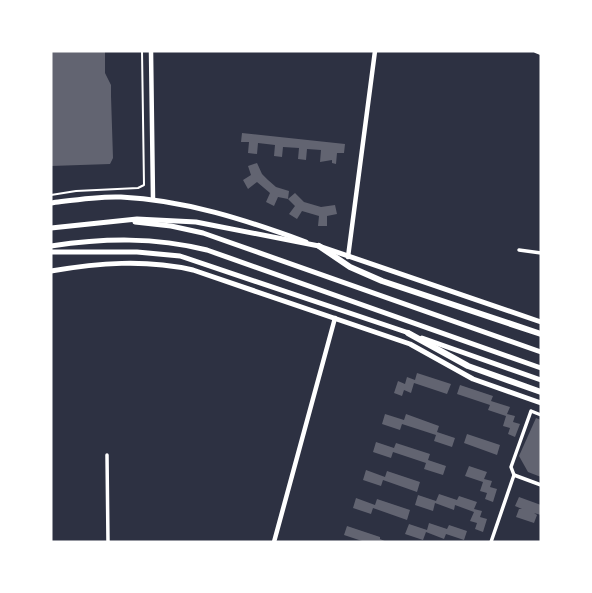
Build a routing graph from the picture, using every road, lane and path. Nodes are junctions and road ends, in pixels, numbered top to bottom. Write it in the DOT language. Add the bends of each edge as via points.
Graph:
graph roads {
  1 [pos="142,51"];
  2 [pos="151,51"];
  3 [pos="375,51"];
  4 [pos="536,51"];
  5 [pos="541,53"];
  6 [pos="51,195"];
  7 [pos="153,199"];
  8 [pos="51,203"];
  9 [pos="110,222"];
  10 [pos="51,228"];
  11 [pos="51,246"];
  12 [pos="319,246"];
  13 [pos="519,250"];
  14 [pos="51,252"];
  15 [pos="541,253"];
  16 [pos="348,257"];
  17 [pos="51,271"];
  18 [pos="335,318"];
  19 [pos="541,323"];
  20 [pos="408,333"];
  21 [pos="541,334"];
  22 [pos="541,352"];
  23 [pos="541,368"];
  24 [pos="541,380"];
  25 [pos="541,392"];
  26 [pos="541,403"];
  27 [pos="541,415"];
  28 [pos="107,456"];
  29 [pos="514,475"];
  30 [pos="541,485"];
  31 [pos="108,542"];
  32 [pos="274,542"];
  33 [pos="491,542"];
  1 -- 6 [label="path" via="144,185"];
  2 -- 7 [label="street"];
  3 -- 16 [label="street"];
  4 -- 5 [label="street"];
  7 -- 8 [label="main road" via="92,197"];
  7 -- 12 [label="main road" via="234,217"];
  9 -- 10 [label="main road"];
  9 -- 12 [label="main road" via="179,220"];
  9 -- 22 [label="main road" via="203,233"];
  11 -- 23 [label="main road" via="136,239 199,248"];
  12 -- 16 [label="main road"];
  12 -- 21 [label="highway" via="382,281"];
  13 -- 15 [label="street"];
  14 -- 20 [label="main road" via="180,256"];
  16 -- 19 [label="main road"];
  17 -- 18 [label="main road" via="120,263 181,267"];
  18 -- 26 [label="main road" via="410,344 473,379"];
  18 -- 32 [label="street"];
  20 -- 24 [label="main road"];
  20 -- 25 [label="highway" via="468,366"];
  27 -- 29 [label="street" via="531,411 511,467"];
  28 -- 31 [label="street"];
  29 -- 30 [label="street"];
  29 -- 33 [label="street"];
}
